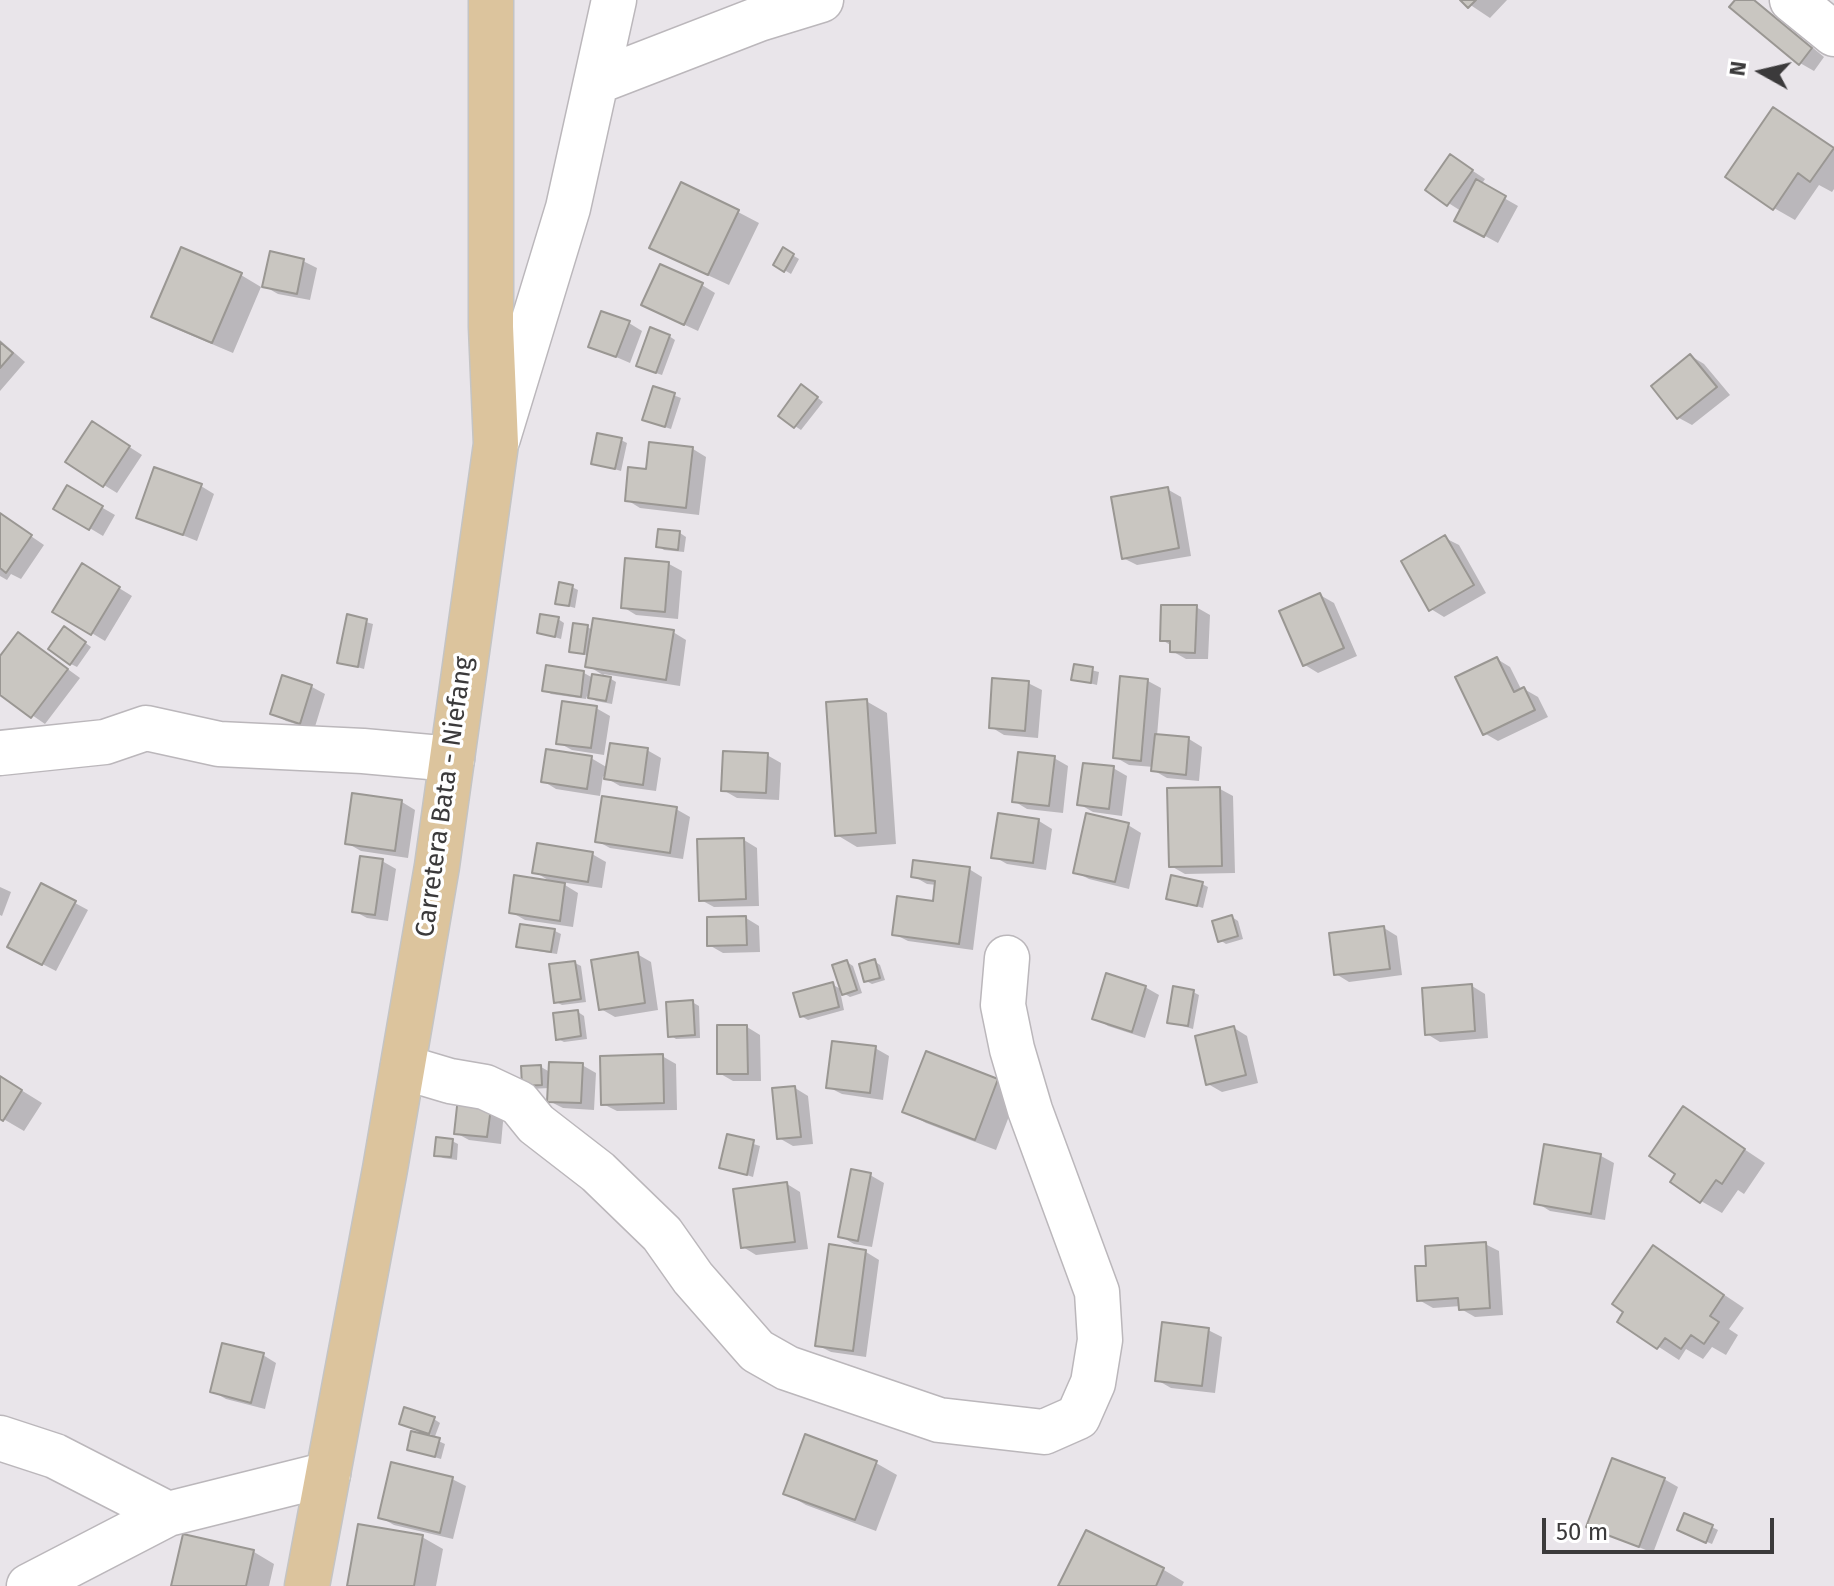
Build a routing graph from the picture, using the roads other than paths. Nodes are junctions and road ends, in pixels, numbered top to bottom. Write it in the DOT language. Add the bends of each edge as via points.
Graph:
graph roads {
  1 [pos="491,0"];
  2 [pos="614,0"];
  3 [pos="821,0"];
  4 [pos="1792,0"];
  5 [pos="1834,34"];
  6 [pos="596,82"];
  7 [pos="496,444"];
  8 [pos="0,753"];
  9 [pos="452,759"];
  10 [pos="1007,958"];
  11 [pos="403,1067"];
  12 [pos="0,1438"];
  13 [pos="328,1474"];
  14 [pos="168,1514"];
  15 [pos="29,1586"];
  16 [pos="307,1586"];
  1 -- 7 [label="main road, Carretera Bata - Niefang"];
  2 -- 6 [label="street"];
  3 -- 6 [label="street"];
  4 -- 5 [label="street"];
  6 -- 7 [label="street" via="568,208"];
  7 -- 9 [label="main road, Carretera Bata - Niefang"];
  8 -- 9 [label="street" via="105,742 146,728 219,744"];
  9 -- 11 [label="main road, Carretera Bata - Niefang"];
  10 -- 11 [label="street" via="1003,1005 1012,1049 1097,1292 1100,1340 1093,1383 1078,1417 1044,1432 939,1420 787,1368 757,1351 662,1234 598,1172 536,1124 519,1103 485,1087"];
  11 -- 13 [label="main road, Carretera Bata - Niefang"];
  12 -- 14 [label="street" via="55,1456"];
  13 -- 14 [label="street"];
  13 -- 16 [label="main road, Carretera Bata - Niefang"];
  14 -- 15 [label="street"];
}
